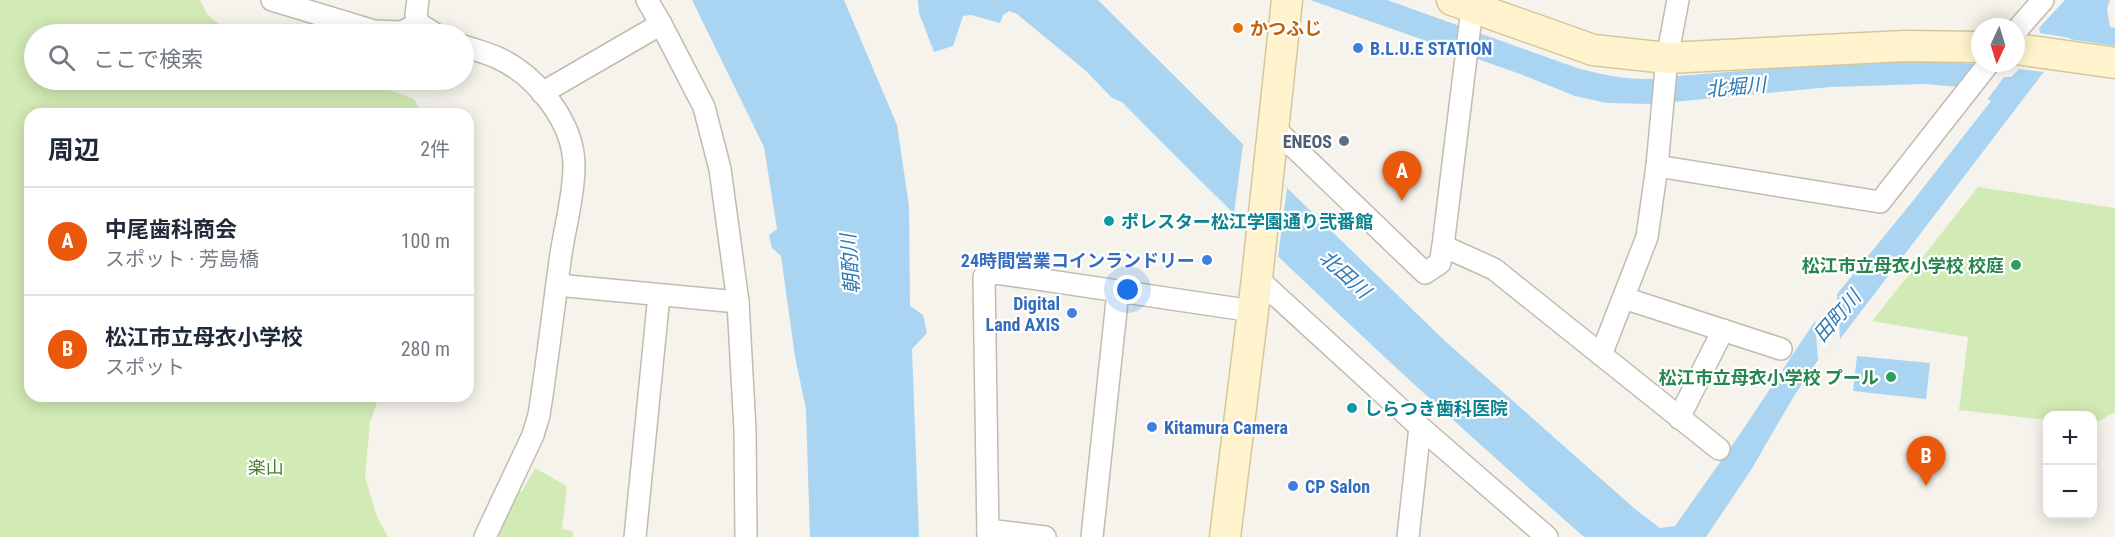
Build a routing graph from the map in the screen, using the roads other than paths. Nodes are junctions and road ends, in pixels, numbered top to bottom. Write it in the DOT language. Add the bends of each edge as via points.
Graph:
graph roads {
  1 [pos="272,0"];
  2 [pos="418,0"];
  3 [pos="647,0"];
  4 [pos="1287,0"];
  5 [pos="1678,0"];
  6 [pos="2043,0"];
  7 [pos="1467,8"];
  8 [pos="351,24"];
  9 [pos="423,24"];
  10 [pos="661,24"];
  11 [pos="2025,29"];
  12 [pos="2025,45"];
  13 [pos="1971,47"];
  14 [pos="474,50"];
  15 [pos="2115,63"];
  16 [pos="1666,67"];
  17 [pos="1982,72"];
  18 [pos="542,93"];
  19 [pos="1273,136"];
  20 [pos="1658,166"];
  21 [pos="1443,246"];
  22 [pos="1258,269"];
  23 [pos="557,285"];
  24 [pos="1118,291"];
  25 [pos="659,295"];
  26 [pos="1623,298"];
  27 [pos="738,302"];
  28 [pos="1253,310"];
  29 [pos="1723,330"];
  30 [pos="1781,349"];
  31 [pos="1601,355"];
  32 [pos="1679,418"];
  33 [pos="1420,427"];
  34 [pos="1719,449"];
  35 [pos="988,533"];
  36 [pos="485,537"];
  37 [pos="635,537"];
  38 [pos="746,537"];
  39 [pos="1045,537"];
  40 [pos="1092,537"];
  41 [pos="1224,537"];
  42 [pos="1408,537"];
  43 [pos="1547,537"];
  1 -- 8 [label="street"];
  2 -- 9 [label="street" via="416,15"];
  3 -- 10 [label="street"];
  4 -- 19 [label="street"];
  5 -- 16 [label="street"];
  6 -- 11 [label="street"];
  7 -- 16 [label="street" via="1593,50"];
  7 -- 21 [label="street" via="1465,58"];
  10 -- 18 [label="street"];
  10 -- 27 [label="street" via="704,107 720,170"];
  12 -- 15 [label="street"];
  13 -- 16 [label="street" via="1904,46"];
  14 -- 18 [label="street" via="509,64"];
  16 -- 20 [label="street"];
  17 -- 20 [label="street" via="1880,202"];
  18 -- 23 [label="street" via="564,125 573,151 573,182"];
  19 -- 21 [label="street" via="1425,273 1440,263"];
  19 -- 22 [label="street"];
  20 -- 26 [label="street" via="1647,237"];
  21 -- 31 [label="street" via="1494,269"];
  22 -- 28 [label="street"];
  22 -- 33 [label="street"];
  23 -- 25 [label="street"];
  23 -- 36 [label="street" via="539,416"];
  24 -- 28 [label="street"];
  24 -- 35 [label="street" via="996,273 984,277"];
  24 -- 40 [label="street"];
  25 -- 27 [label="street"];
  25 -- 37 [label="street"];
  26 -- 29 [label="street"];
  26 -- 31 [label="street"];
  27 -- 38 [label="street"];
  28 -- 41 [label="street"];
  29 -- 30 [label="street"];
  29 -- 32 [label="street"];
  31 -- 32 [label="street"];
  32 -- 34 [label="street"];
  33 -- 42 [label="street"];
  33 -- 43 [label="street"];
  35 -- 39 [label="street"];
}
